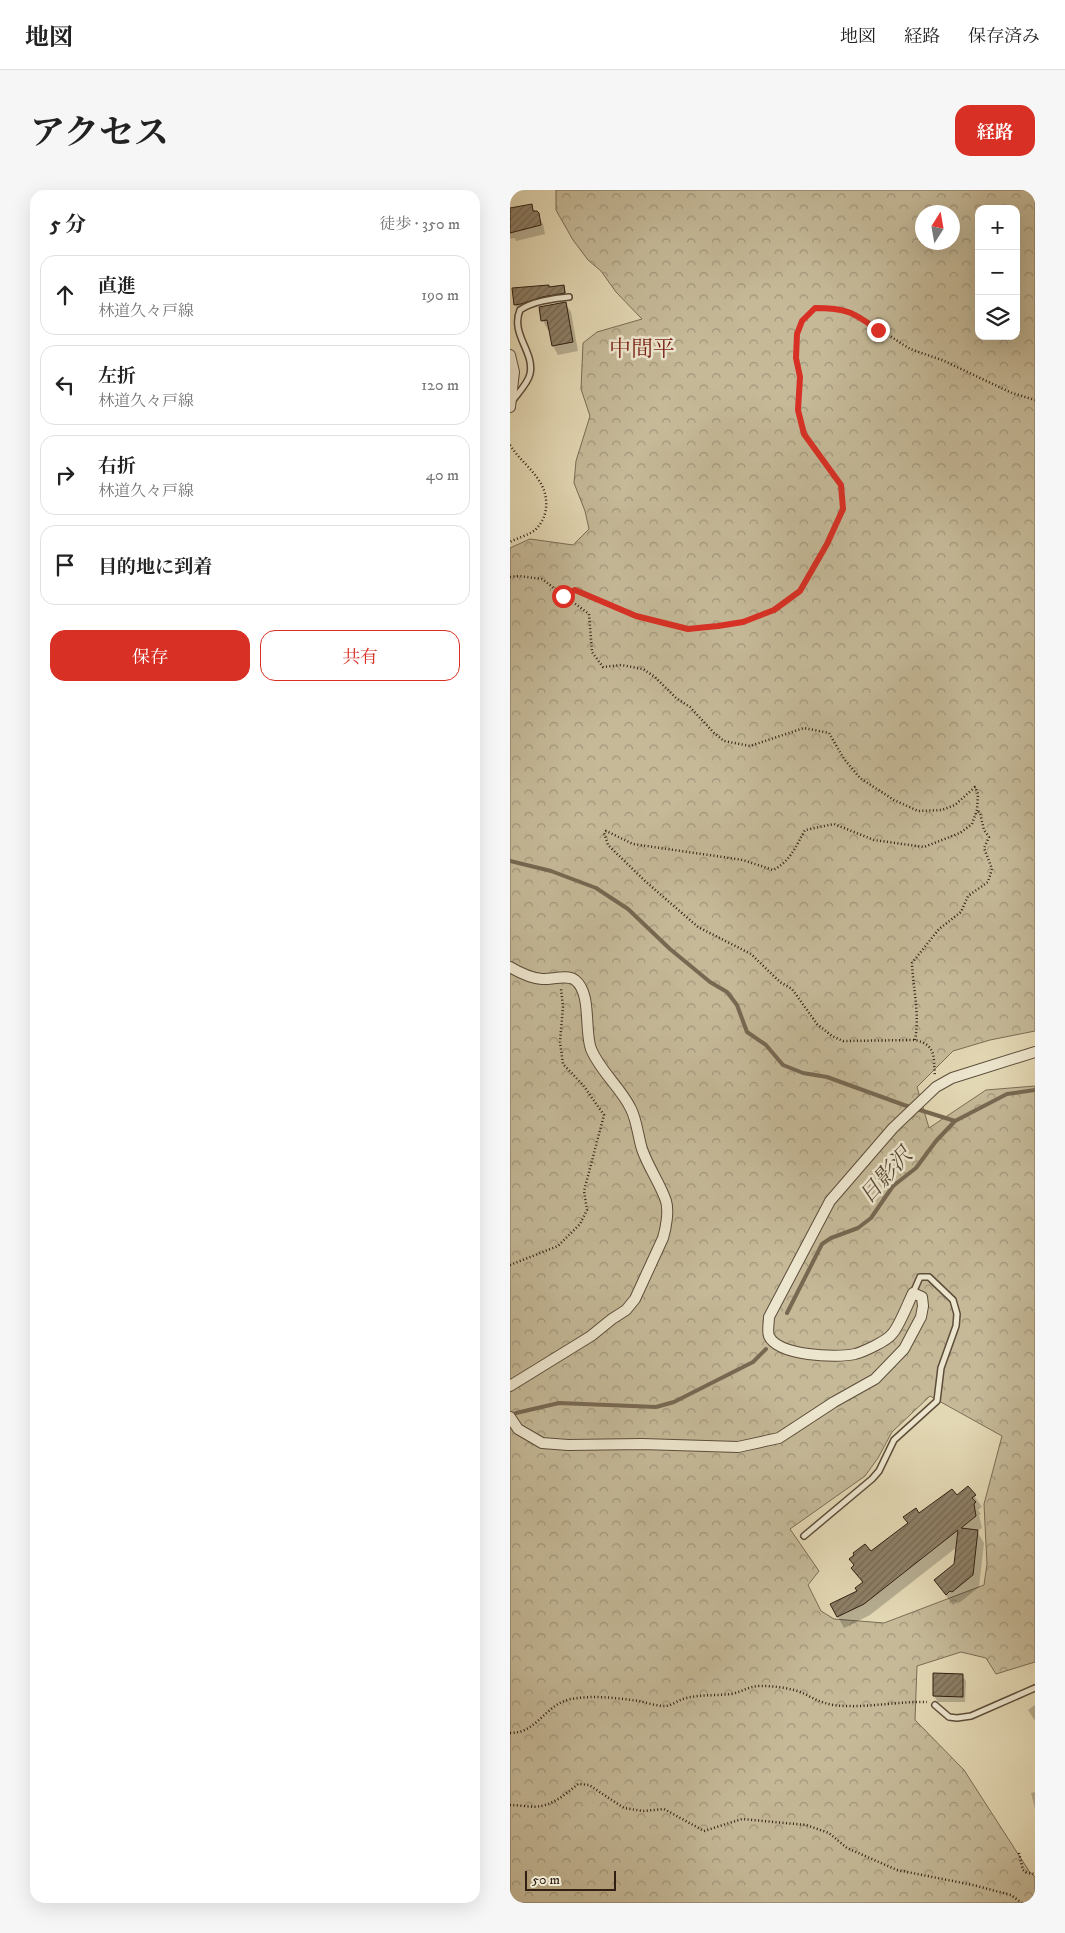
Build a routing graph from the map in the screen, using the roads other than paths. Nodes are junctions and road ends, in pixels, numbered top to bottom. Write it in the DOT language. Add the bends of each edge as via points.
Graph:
graph roads {
  1 [pos="568,297"];
  2 [pos="510,355"];
  3 [pos="511,405"];
  4 [pos="510,967"];
  5 [pos="1035,1052"];
  6 [pos="913,1293"];
  7 [pos="510,1386"];
  8 [pos="510,1417"];
  9 [pos="804,1536"];
  10 [pos="1035,1688"];
  11 [pos="935,1705"];
  1 -- 3 [label="lane" via="546,300 520,310 517,324 531,373"];
  2 -- 3 [label="street" via="514,372"];
  4 -- 7 [label="street" via="526,976 574,979 586,1001 592,1049 632,1109 642,1150 666,1202 663,1238 635,1299 626,1310 591,1336"];
  5 -- 6 [label="street" via="952,1078 936,1087 903,1119 830,1201 769,1317 769,1336 778,1347 807,1354 855,1354 892,1335"];
  6 -- 8 [label="street" via="922,1298 923,1306 921,1317 904,1349 875,1379 779,1438 738,1447 568,1445 542,1442 518,1429"];
  6 -- 9 [label="lane" via="920,1277 929,1277 953,1300 957,1314 941,1368 937,1401 894,1440 880,1471"];
  10 -- 11 [label="lane" via="971,1716 949,1716"];
}
